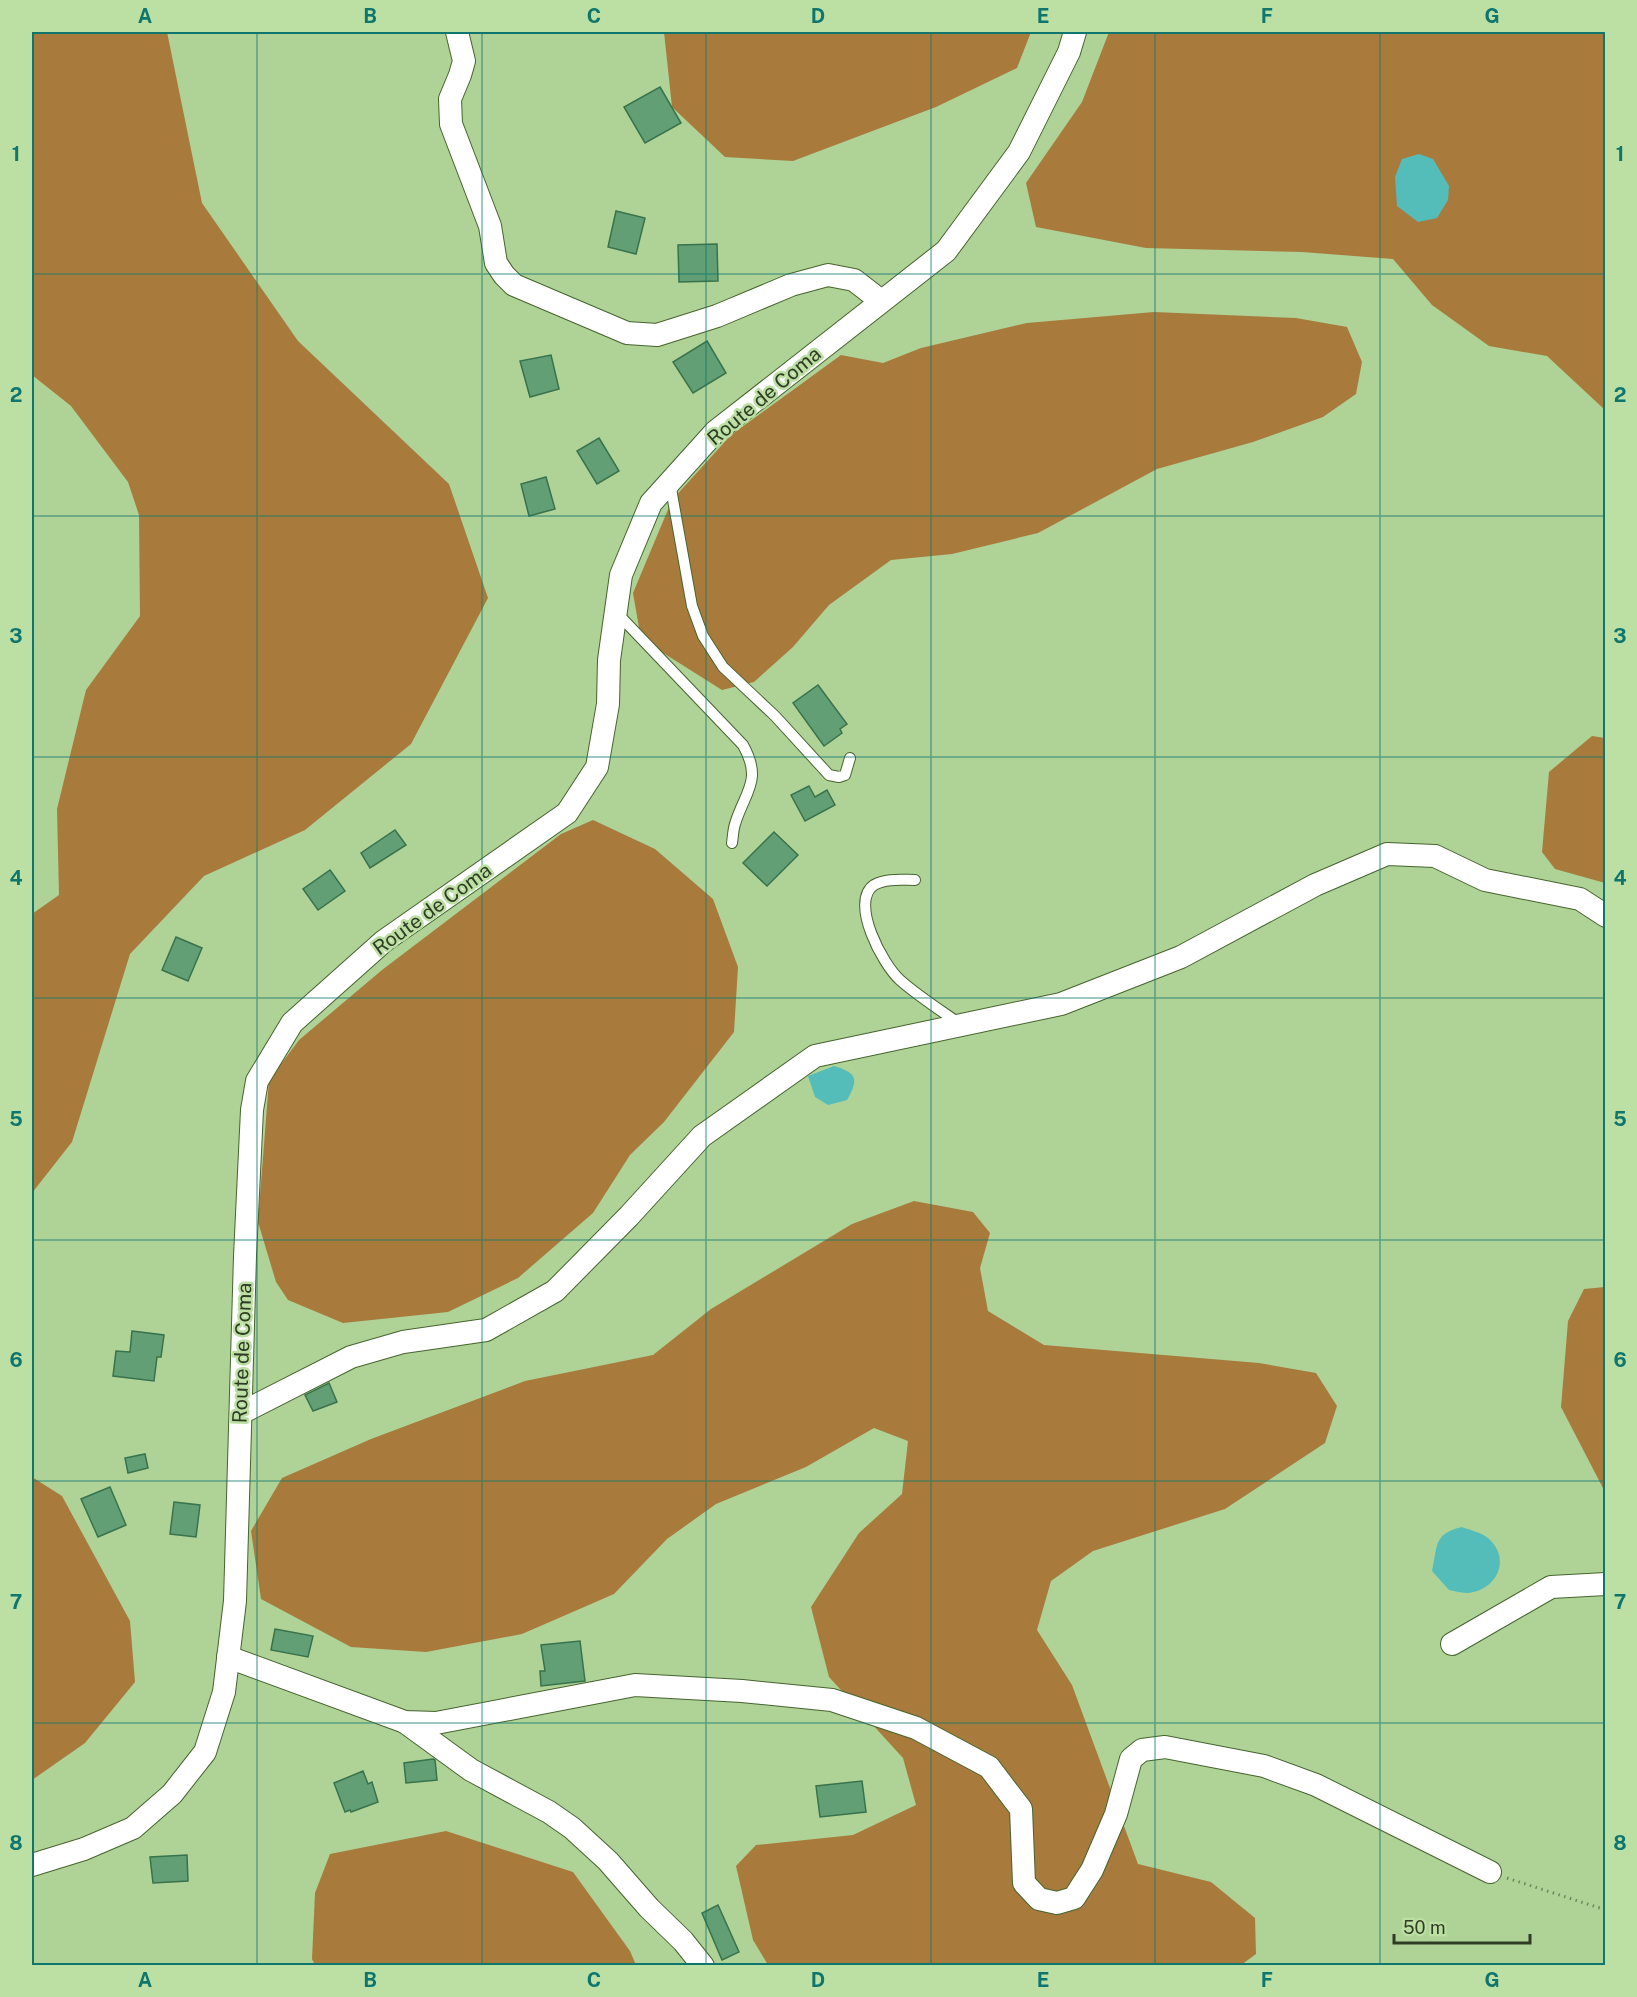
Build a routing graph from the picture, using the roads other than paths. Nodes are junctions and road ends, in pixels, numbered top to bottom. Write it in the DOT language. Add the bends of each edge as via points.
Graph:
graph roads {
  1 [pos="457,32"];
  2 [pos="1075,32"];
  3 [pos="881,301"];
  4 [pos="670,483"];
  5 [pos="615,612"];
  6 [pos="850,758"];
  7 [pos="732,843"];
  8 [pos="915,880"];
  9 [pos="1605,916"];
  10 [pos="960,1025"];
  11 [pos="241,1413"];
  12 [pos="1605,1584"];
  13 [pos="1452,1644"];
  14 [pos="228,1658"];
  15 [pos="405,1722"];
  16 [pos="32,1864"];
  17 [pos="1490,1872"];
  18 [pos="703,1965"];
  1 -- 3 [label="street" via="464,61 450,99 451,124 490,226 496,263 514,285 627,333 657,335 828,275 854,280"];
  2 -- 3 [label="street, Route de Coma" via="1069,52 1019,152 946,251"];
  3 -- 4 [label="street, Route de Coma" via="716,432"];
  4 -- 5 [label="street, Route de Coma" via="651,503 621,575"];
  4 -- 6 [label="lane" via="692,606 712,651 829,775 845,775"];
  5 -- 7 [label="lane" via="743,745 751,759 753,777"];
  5 -- 11 [label="street, Route de Coma" via="608,704 597,766 567,813 384,941 292,1023 257,1081 251,1121"];
  8 -- 10 [label="lane" via="886,880 873,886 865,899 868,921 878,950 898,979"];
  9 -- 10 [label="street" via="1580,899 1485,880 1435,856 1387,854 1315,885 1181,957 1061,1004"];
  10 -- 11 [label="street" via="815,1056 702,1136 555,1292 486,1330 403,1342 351,1357"];
  11 -- 14 [label="street, Route de Coma" via="235,1601"];
  12 -- 13 [label="street" via="1551,1587"];
  14 -- 15 [label="street"];
  14 -- 16 [label="street, Route de Coma" via="225,1692 205,1752 172,1794 133,1828 84,1849"];
  15 -- 17 [label="street" via="436,1723 635,1685 832,1700 916,1728 989,1767 1021,1809 1024,1883 1039,1899 1057,1903 1074,1898 1092,1870 1116,1815 1131,1760 1142,1750 1166,1747 1264,1766 1316,1785"];
  15 -- 18 [label="street" via="471,1770 572,1828 608,1861"];
}
